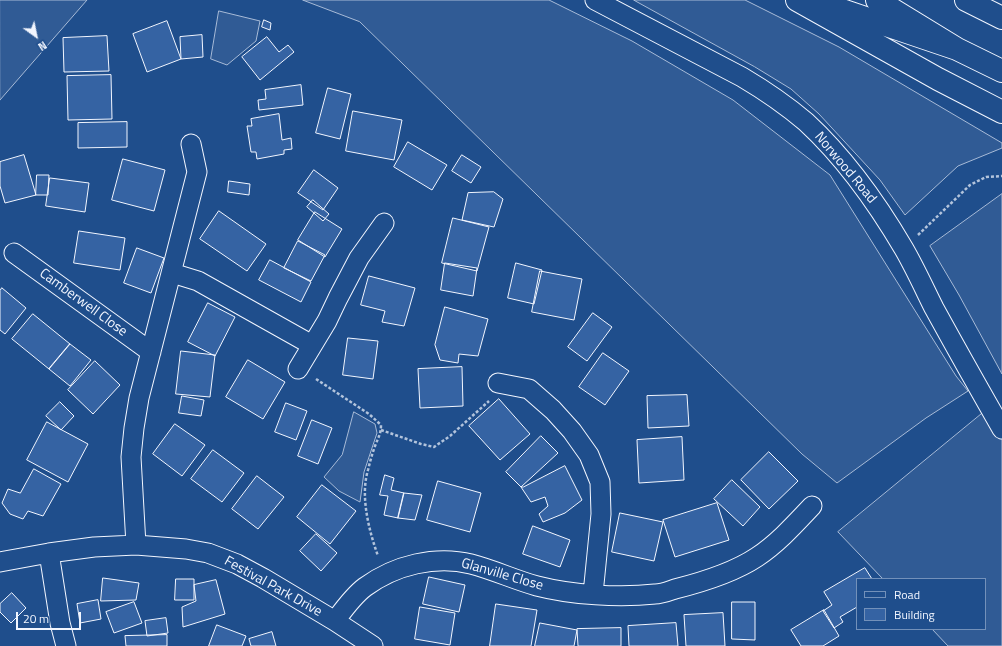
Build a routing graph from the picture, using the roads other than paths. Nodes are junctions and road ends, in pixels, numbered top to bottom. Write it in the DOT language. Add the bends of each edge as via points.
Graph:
graph roads {
  1 [pos="595,0"];
  2 [pos="796,0"];
  3 [pos="813,0"];
  4 [pos="877,0"];
  5 [pos="966,0"];
  6 [pos="991,0"];
  7 [pos="1002,7"];
  8 [pos="1002,18"];
  9 [pos="957,49"];
  10 [pos="1002,71"];
  11 [pos="1002,112"];
  12 [pos="191,144"];
  13 [pos="384,223"];
  14 [pos="14,253"];
  15 [pos="172,273"];
  16 [pos="312,345"];
  17 [pos="151,352"];
  18 [pos="299,368"];
  19 [pos="501,383"];
  20 [pos="1002,429"];
  21 [pos="812,506"];
  22 [pos="136,545"];
  23 [pos="49,553"];
  24 [pos="0,562"];
  25 [pos="593,594"];
  26 [pos="335,621"];
  27 [pos="66,646"];
  28 [pos="373,646"];
  1 -- 20 [label="street, Norwood Road" via="742,77 783,103 831,148 873,201 904,249"];
  2 -- 11 [label="highway"];
  3 -- 9 [label="highway"];
  4 -- 9 [label="highway"];
  5 -- 8 [label="highway"];
  6 -- 7 [label="highway"];
  9 -- 10 [label="highway"];
  12 -- 15 [label="street" via="197,172"];
  13 -- 16 [label="street" via="359,258"];
  14 -- 17 [label="street, Camberwell Close"];
  15 -- 16 [label="street" via="198,281"];
  15 -- 17 [label="street"];
  16 -- 18 [label="street"];
  17 -- 22 [label="street" via="139,398 131,457"];
  19 -- 25 [label="street" via="529,389 572,430 589,455 600,482 601,514"];
  21 -- 25 [label="street, Glanville Close" via="781,538 756,557 728,572 656,594"];
  22 -- 23 [label="street, Festival Park Drive"];
  22 -- 26 [label="street, Festival Park Drive" via="208,553 237,564"];
  23 -- 24 [label="street, Festival Park Drive"];
  23 -- 27 [label="street"];
  25 -- 26 [label="street, Glanville Close" via="536,586 471,564 446,560 415,564 386,575 365,587 346,605"];
  26 -- 28 [label="street, Festival Park Drive"];
}
